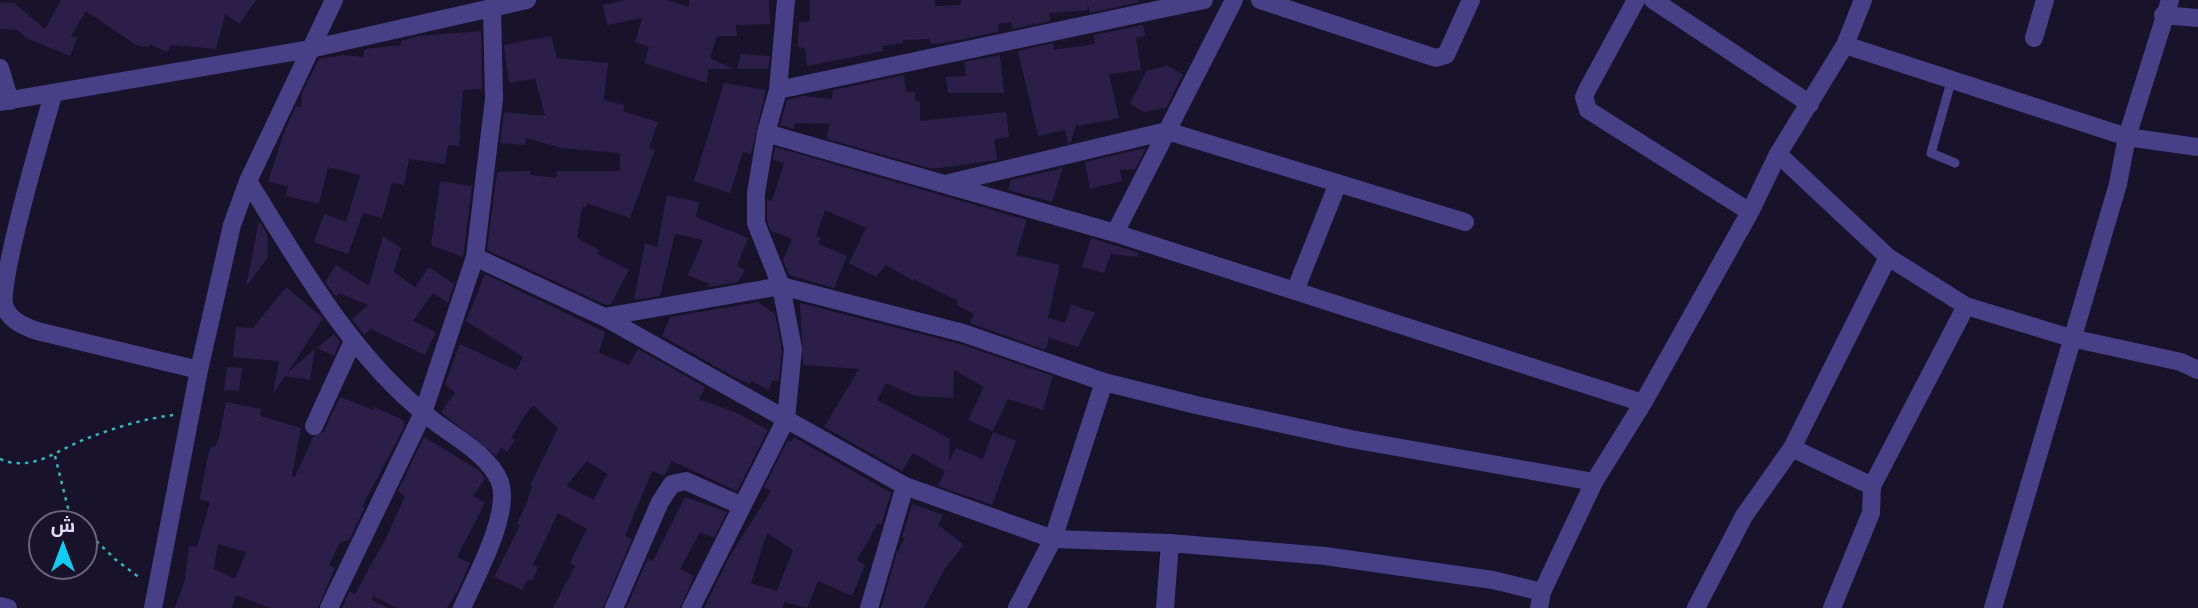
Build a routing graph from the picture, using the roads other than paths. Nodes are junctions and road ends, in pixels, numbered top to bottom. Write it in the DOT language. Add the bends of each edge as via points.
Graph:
graph roads {
  1 [pos="334,0"];
  2 [pos="527,0"];
  3 [pos="786,0"];
  4 [pos="1203,0"];
  5 [pos="1234,0"];
  6 [pos="1260,0"];
  7 [pos="1471,0"];
  8 [pos="1636,0"];
  9 [pos="1653,0"];
  10 [pos="1863,0"];
  11 [pos="2045,0"];
  12 [pos="492,8"];
  13 [pos="2167,8"];
  14 [pos="2198,18"];
  15 [pos="2034,38"];
  16 [pos="1845,46"];
  17 [pos="310,49"];
  18 [pos="0,68"];
  19 [pos="1951,82"];
  20 [pos="778,89"];
  21 [pos="53,95"];
  22 [pos="5,101"];
  23 [pos="1810,104"];
  24 [pos="1167,131"];
  25 [pos="766,133"];
  26 [pos="2127,137"];
  27 [pos="2198,147"];
  28 [pos="1778,154"];
  29 [pos="1955,163"];
  30 [pos="248,181"];
  31 [pos="1338,183"];
  32 [pos="945,184"];
  33 [pos="1750,212"];
  34 [pos="1465,222"];
  35 [pos="1115,233"];
  36 [pos="475,257"];
  37 [pos="1888,257"];
  38 [pos="781,286"];
  39 [pos="1295,291"];
  40 [pos="1966,306"];
  41 [pos="604,317"];
  42 [pos="2071,338"];
  43 [pos="353,341"];
  44 [pos="199,370"];
  45 [pos="2198,370"];
  46 [pos="1104,382"];
  47 [pos="1643,403"];
  48 [pos="423,413"];
  49 [pos="786,419"];
  50 [pos="314,426"];
  51 [pos="1792,448"];
  52 [pos="1594,482"];
  53 [pos="905,486"];
  54 [pos="1872,486"];
  55 [pos="742,506"];
  56 [pos="1053,539"];
  57 [pos="1170,543"];
  58 [pos="1541,600"];
  59 [pos="0,606"];
  60 [pos="8,608"];
  61 [pos="153,608"];
  62 [pos="329,608"];
  63 [pos="463,608"];
  64 [pos="614,608"];
  65 [pos="691,608"];
  66 [pos="869,608"];
  67 [pos="1017,608"];
  68 [pos="1165,608"];
  69 [pos="1696,608"];
  70 [pos="1832,608"];
  71 [pos="1993,608"];
  1 -- 17 [label="street"];
  2 -- 12 [label="street"];
  3 -- 20 [label="street"];
  4 -- 20 [label="street"];
  5 -- 24 [label="street"];
  6 -- 7 [label="street" via="1436,58 1446,55"];
  8 -- 33 [label="street" via="1587,90 1588,110"];
  9 -- 23 [label="street"];
  10 -- 16 [label="street"];
  11 -- 15 [label="street"];
  12 -- 17 [label="street"];
  12 -- 36 [label="street" via="494,99"];
  13 -- 14 [label="street"];
  13 -- 26 [label="street"];
  16 -- 19 [label="street"];
  16 -- 23 [label="street"];
  17 -- 21 [label="street"];
  17 -- 30 [label="street"];
  18 -- 22 [label="street"];
  19 -- 26 [label="street"];
  19 -- 29 [label="lane" via="1931,153"];
  20 -- 25 [label="street"];
  21 -- 22 [label="street"];
  21 -- 44 [label="street" via="4,273 5,307 15,320 37,331"];
  23 -- 28 [label="street"];
  24 -- 31 [label="street"];
  24 -- 32 [label="street"];
  24 -- 35 [label="street"];
  25 -- 32 [label="street"];
  25 -- 38 [label="street" via="756,223"];
  26 -- 27 [label="street"];
  26 -- 42 [label="street" via="2118,184"];
  28 -- 33 [label="street"];
  28 -- 37 [label="street"];
  30 -- 43 [label="street"];
  30 -- 44 [label="street" via="232,225"];
  31 -- 34 [label="street"];
  31 -- 39 [label="street"];
  32 -- 35 [label="street"];
  33 -- 47 [label="street"];
  35 -- 39 [label="street"];
  36 -- 41 [label="street"];
  36 -- 48 [label="street"];
  37 -- 40 [label="street"];
  37 -- 51 [label="street"];
  38 -- 41 [label="street"];
  38 -- 46 [label="street" via="963,333"];
  38 -- 49 [label="street" via="793,349"];
  39 -- 47 [label="street"];
  40 -- 42 [label="street"];
  40 -- 54 [label="street"];
  41 -- 49 [label="street"];
  42 -- 45 [label="street" via="2181,362"];
  42 -- 71 [label="street"];
  43 -- 48 [label="street"];
  43 -- 50 [label="street"];
  44 -- 61 [label="street"];
  46 -- 52 [label="street" via="1351,439"];
  46 -- 56 [label="street"];
  47 -- 52 [label="street"];
  48 -- 62 [label="street"];
  48 -- 63 [label="street" via="486,460 499,482 500,514"];
  49 -- 53 [label="street"];
  49 -- 55 [label="street"];
  51 -- 54 [label="street"];
  51 -- 69 [label="street" via="1744,516"];
  52 -- 58 [label="street"];
  53 -- 56 [label="street"];
  53 -- 66 [label="street"];
  54 -- 70 [label="street" via="1871,513"];
  55 -- 64 [label="street" via="686,481 672,484"];
  55 -- 65 [label="street"];
  56 -- 57 [label="street"];
  56 -- 67 [label="street"];
  57 -- 58 [label="street" via="1325,556 1493,580"];
  57 -- 68 [label="street"];
  59 -- 60 [label="street"];
}
